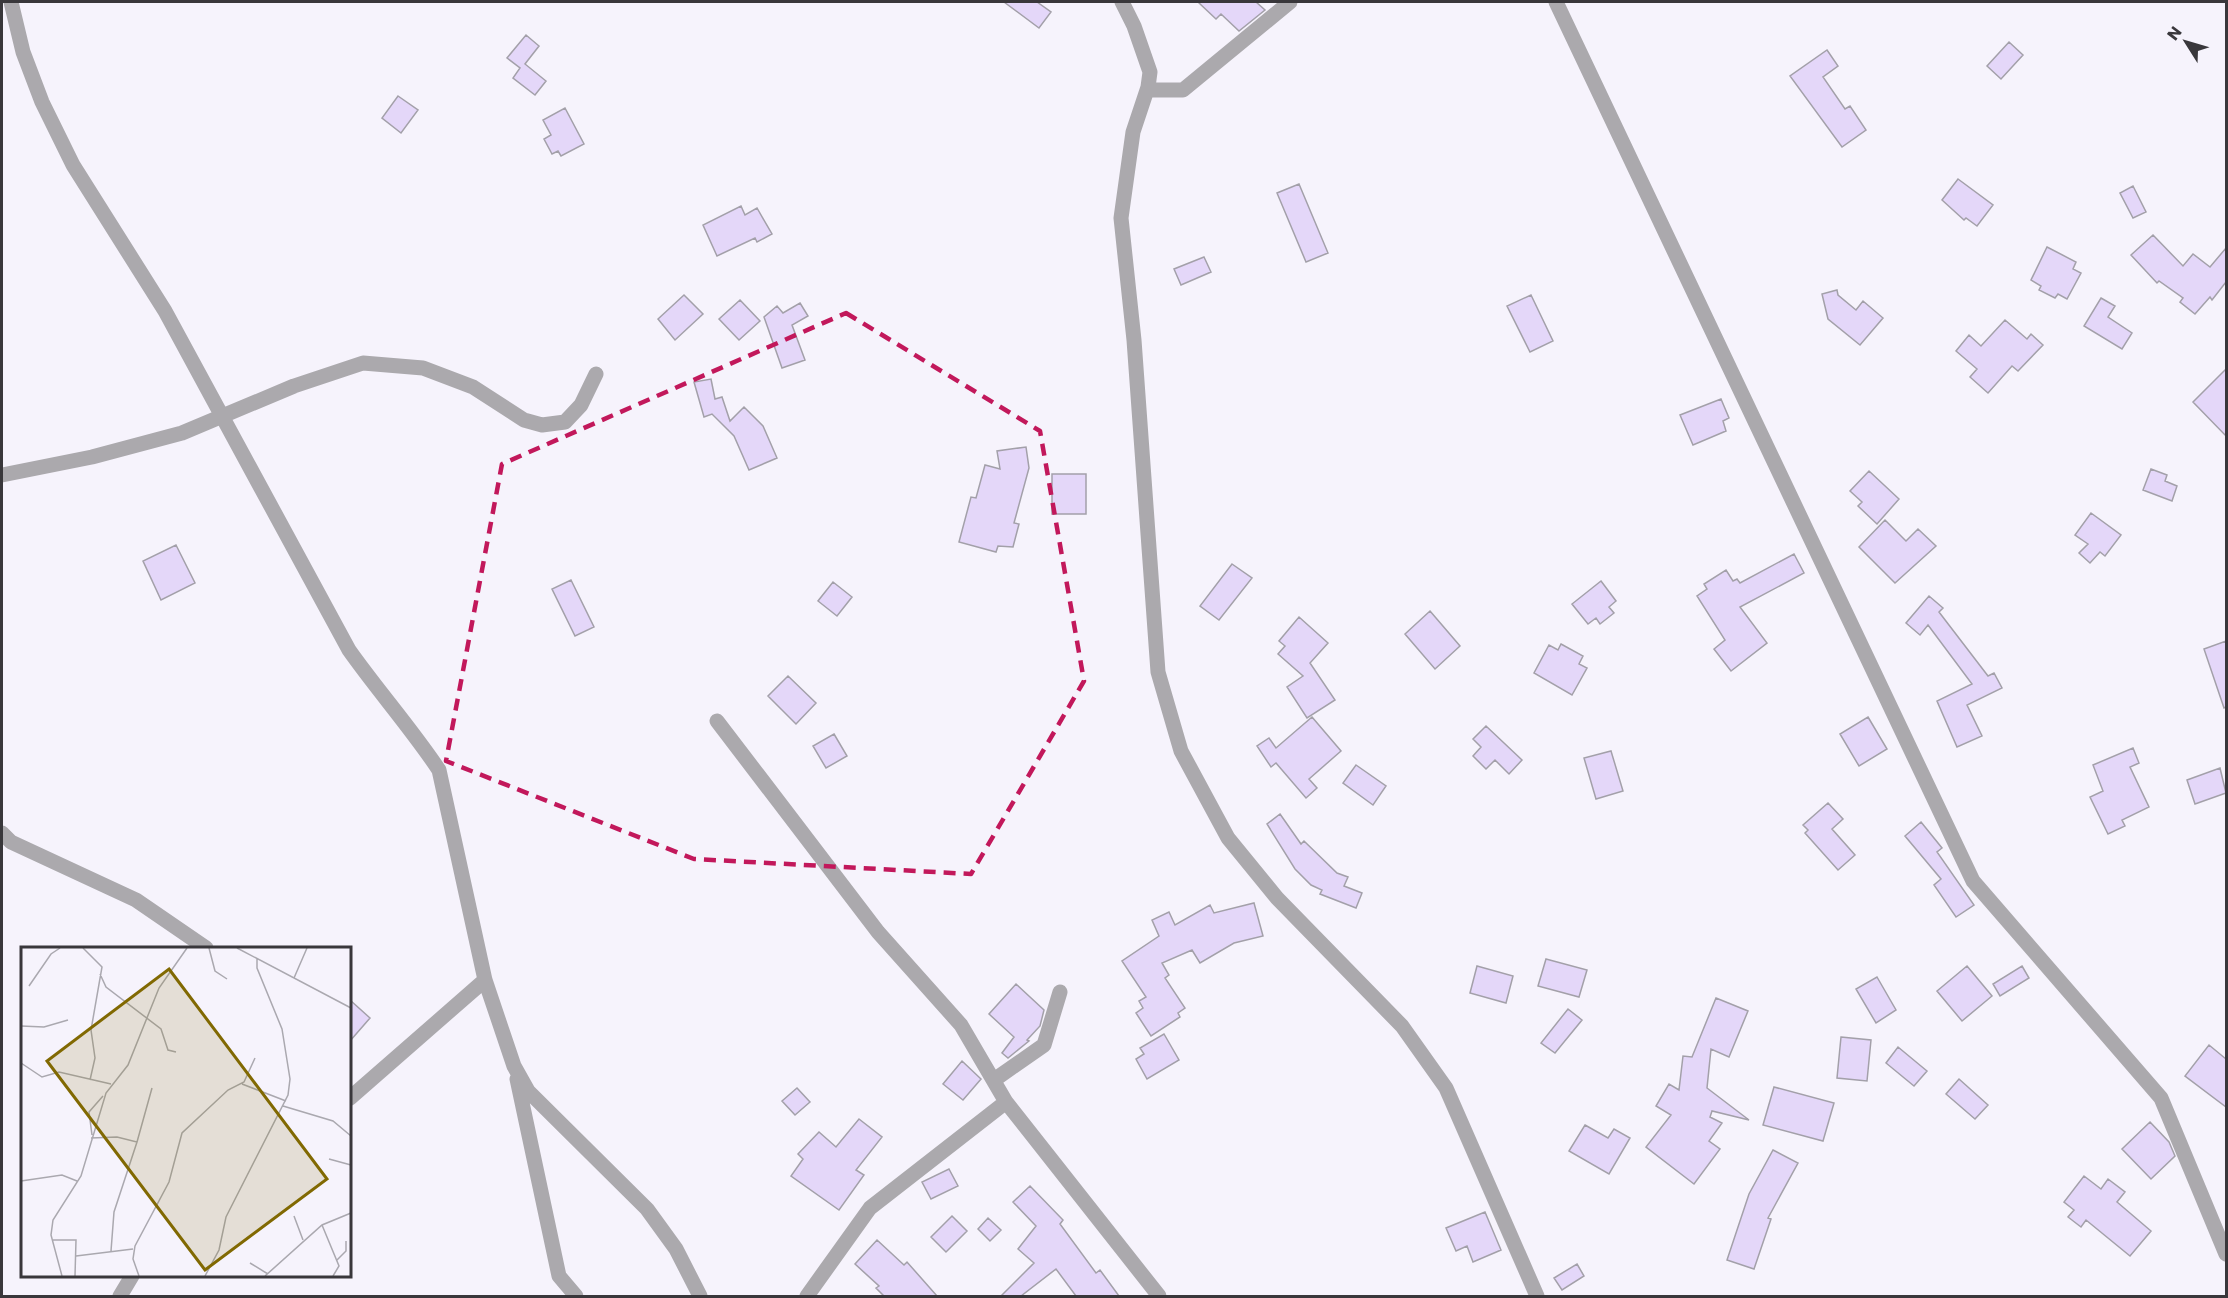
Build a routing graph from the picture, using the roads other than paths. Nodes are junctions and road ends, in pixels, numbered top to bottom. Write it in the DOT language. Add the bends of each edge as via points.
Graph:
graph roads {
  1 [pos="11,2"];
  2 [pos="1122,2"];
  3 [pos="1290,2"];
  4 [pos="1556,2"];
  5 [pos="1148,90"];
  6 [pos="596,374"];
  7 [pos="224,417"];
  8 [pos="2,476"];
  9 [pos="717,721"];
  10 [pos="2,833"];
  11 [pos="205,947"];
  12 [pos="485,980"];
  13 [pos="1060,992"];
  14 [pos="514,1066"];
  15 [pos="994,1080"];
  16 [pos="351,1097"];
  17 [pos="1006,1102"];
  18 [pos="2226,1254"];
  19 [pos="131,1277"];
  20 [pos="120,1296"];
  21 [pos="576,1296"];
  22 [pos="700,1296"];
  23 [pos="807,1296"];
  24 [pos="1159,1296"];
  25 [pos="1537,1296"];
  1 -- 7 [label="street" via="23,52 42,102 73,165 165,311"];
  2 -- 5 [label="street" via="1150,72"];
  3 -- 5 [label="street" via="1183,90"];
  4 -- 18 [label="street" via="1973,881 2161,1098"];
  5 -- 25 [label="street" via="1133,132 1121,218 1134,340 1158,672 1181,751 1228,837 1277,898 1402,1026 1446,1088"];
  6 -- 7 [label="street" via="581,405 565,422 542,425 524,420 473,387 423,368 363,363 294,386"];
  7 -- 8 [label="street" via="182,433 92,457"];
  7 -- 12 [label="street" via="349,650 439,770"];
  9 -- 15 [label="street" via="878,932 961,1025"];
  10 -- 11 [label="street" via="11,842 136,900"];
  12 -- 14 [label="street"];
  12 -- 16 [label="street"];
  13 -- 15 [label="street" via="1044,1045"];
  14 -- 21 [label="street" via="559,1276"];
  14 -- 22 [label="street" via="528,1091 647,1209 676,1249"];
  15 -- 17 [label="street"];
  17 -- 23 [label="street" via="870,1208"];
  17 -- 24 [label="street"];
  19 -- 20 [label="street"];
}
